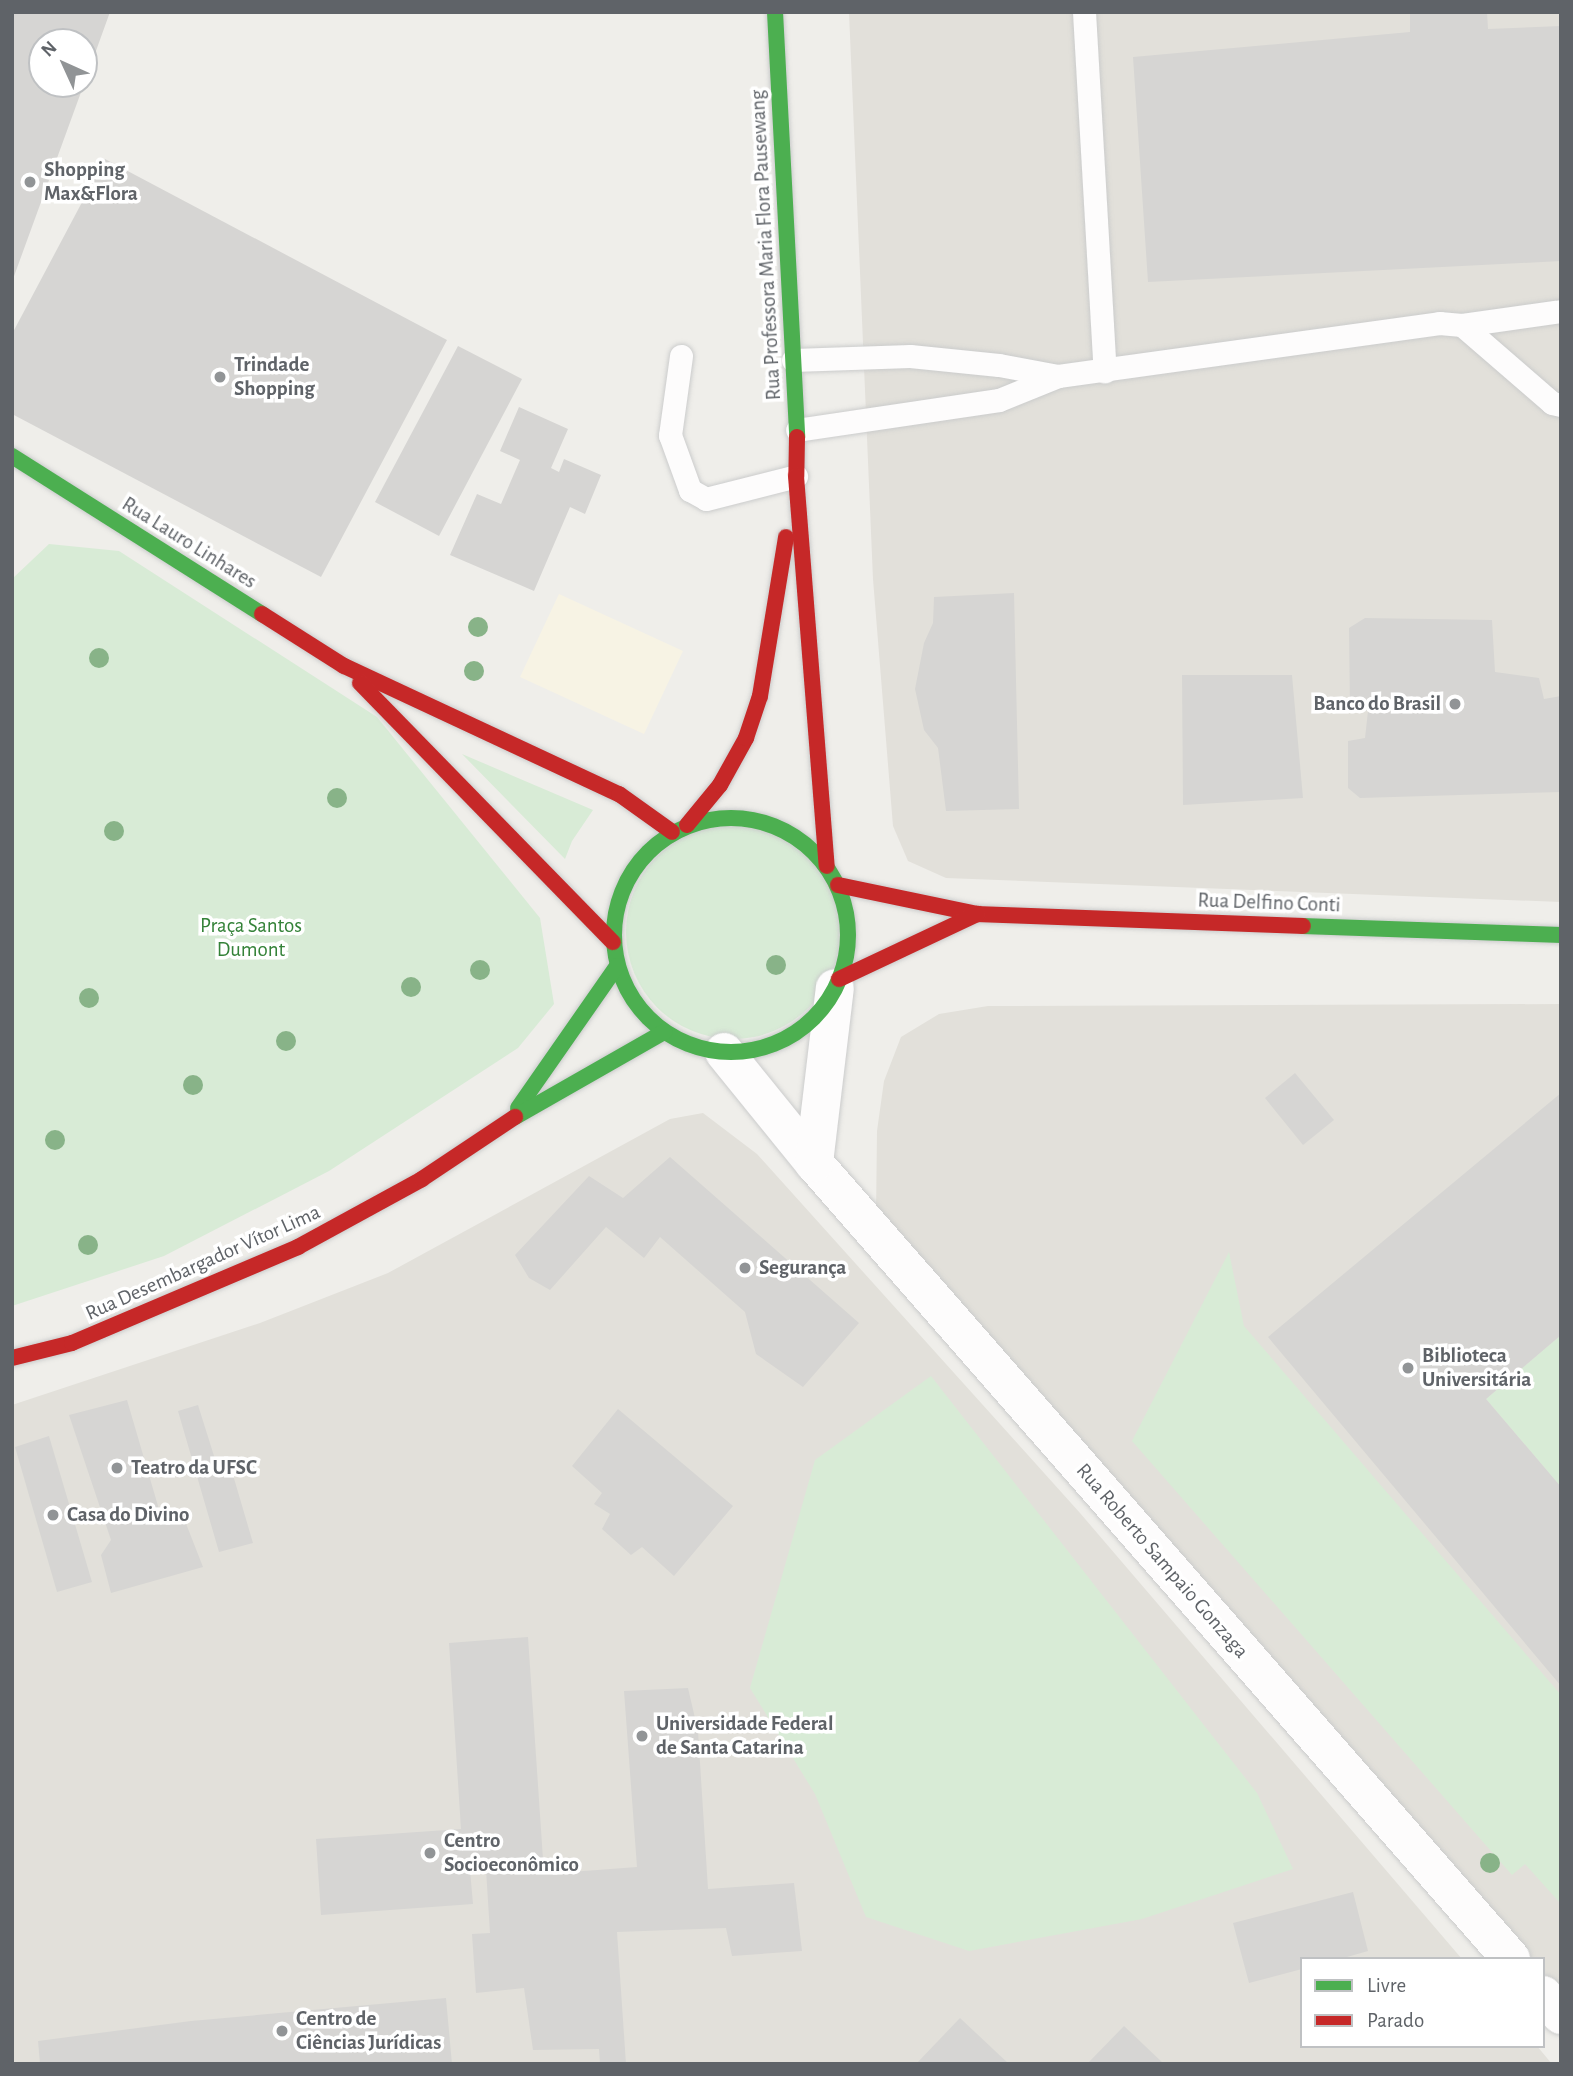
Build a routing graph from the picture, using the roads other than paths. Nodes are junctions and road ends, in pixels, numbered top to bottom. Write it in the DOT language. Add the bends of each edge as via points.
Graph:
graph roads {
  1 [pos="775,12"];
  2 [pos="1084,12"];
  3 [pos="1561,311"];
  4 [pos="1462,325"];
  5 [pos="681,356"];
  6 [pos="793,360"];
  7 [pos="1105,371"];
  8 [pos="1058,376"];
  9 [pos="1561,405"];
  10 [pos="797,430"];
  11 [pos="12,456"];
  12 [pos="796,476"];
  13 [pos="344,666"];
  14 [pos="687,825"];
  15 [pos="672,832"];
  16 [pos="827,866"];
  17 [pos="838,885"];
  18 [pos="977,914"];
  19 [pos="1561,935"];
  20 [pos="613,942"];
  21 [pos="617,966"];
  22 [pos="837,984"];
  23 [pos="664,1032"];
  24 [pos="724,1052"];
  25 [pos="509,1121"];
  26 [pos="814,1163"];
  27 [pos="12,1358"];
  28 [pos="1509,1957"];
  29 [pos="1545,1998"];
  30 [pos="1561,2015"];
  1 -- 6 [label="main road, Rua Professora Maria Flora Pausewang"];
  2 -- 7 [label="lane"];
  3 -- 4 [label="lane"];
  4 -- 7 [label="lane" via="1439,323"];
  4 -- 9 [label="lane" via="1552,404"];
  5 -- 12 [label="lane" via="670,435 691,490 706,499"];
  6 -- 8 [label="lane" via="911,356"];
  6 -- 10 [label="main road, Rua Professora Maria Flora Pausewang"];
  7 -- 8 [label="lane"];
  8 -- 10 [label="lane" via="999,400"];
  10 -- 12 [label="main road, Rua Professora Maria Flora Pausewang"];
  11 -- 13 [label="main road, Rua Lauro Linhares"];
  12 -- 14 [label="main road, Rua Professora Maria Flora Pausewang" via="760,696 746,738 720,785"];
  12 -- 16 [label="main road, Rua Professora Maria Flora Pausewang"];
  13 -- 15 [label="main road, Rua Lauro Linhares" via="619,794"];
  13 -- 20 [label="main road, Rua Lauro Linhares"];
  14 -- 15 [label="main road"];
  14 -- 16 [label="main road" via="738,817 788,831"];
  15 -- 20 [label="main road" via="636,864 616,908"];
  16 -- 17 [label="main road"];
  17 -- 18 [label="main road, Rua Delfino Conti"];
  17 -- 22 [label="main road" via="847,916 848,948"];
  18 -- 19 [label="main road, Rua Delfino Conti"];
  18 -- 22 [label="main road, Rua Delfino Conti" via="883,956"];
  20 -- 21 [label="main road"];
  21 -- 23 [label="main road" via="635,1003"];
  21 -- 25 [label="main road, Rua Desembargador Vítor Lima"];
  22 -- 24 [label="main road" via="816,1016 789,1036 757,1049"];
  22 -- 26 [label="street"];
  23 -- 24 [label="main road" via="693,1046"];
  23 -- 25 [label="main road, Rua Desembargador Vítor Lima"];
  24 -- 26 [label="street, Rua Roberto Sampaio Gonzaga"];
  25 -- 27 [label="main road, Rua Desembargador Vítor Lima" via="422,1179 298,1247 72,1343"];
  26 -- 28 [label="street, Rua Roberto Sampaio Gonzaga"];
  29 -- 30 [label="street"];
}
